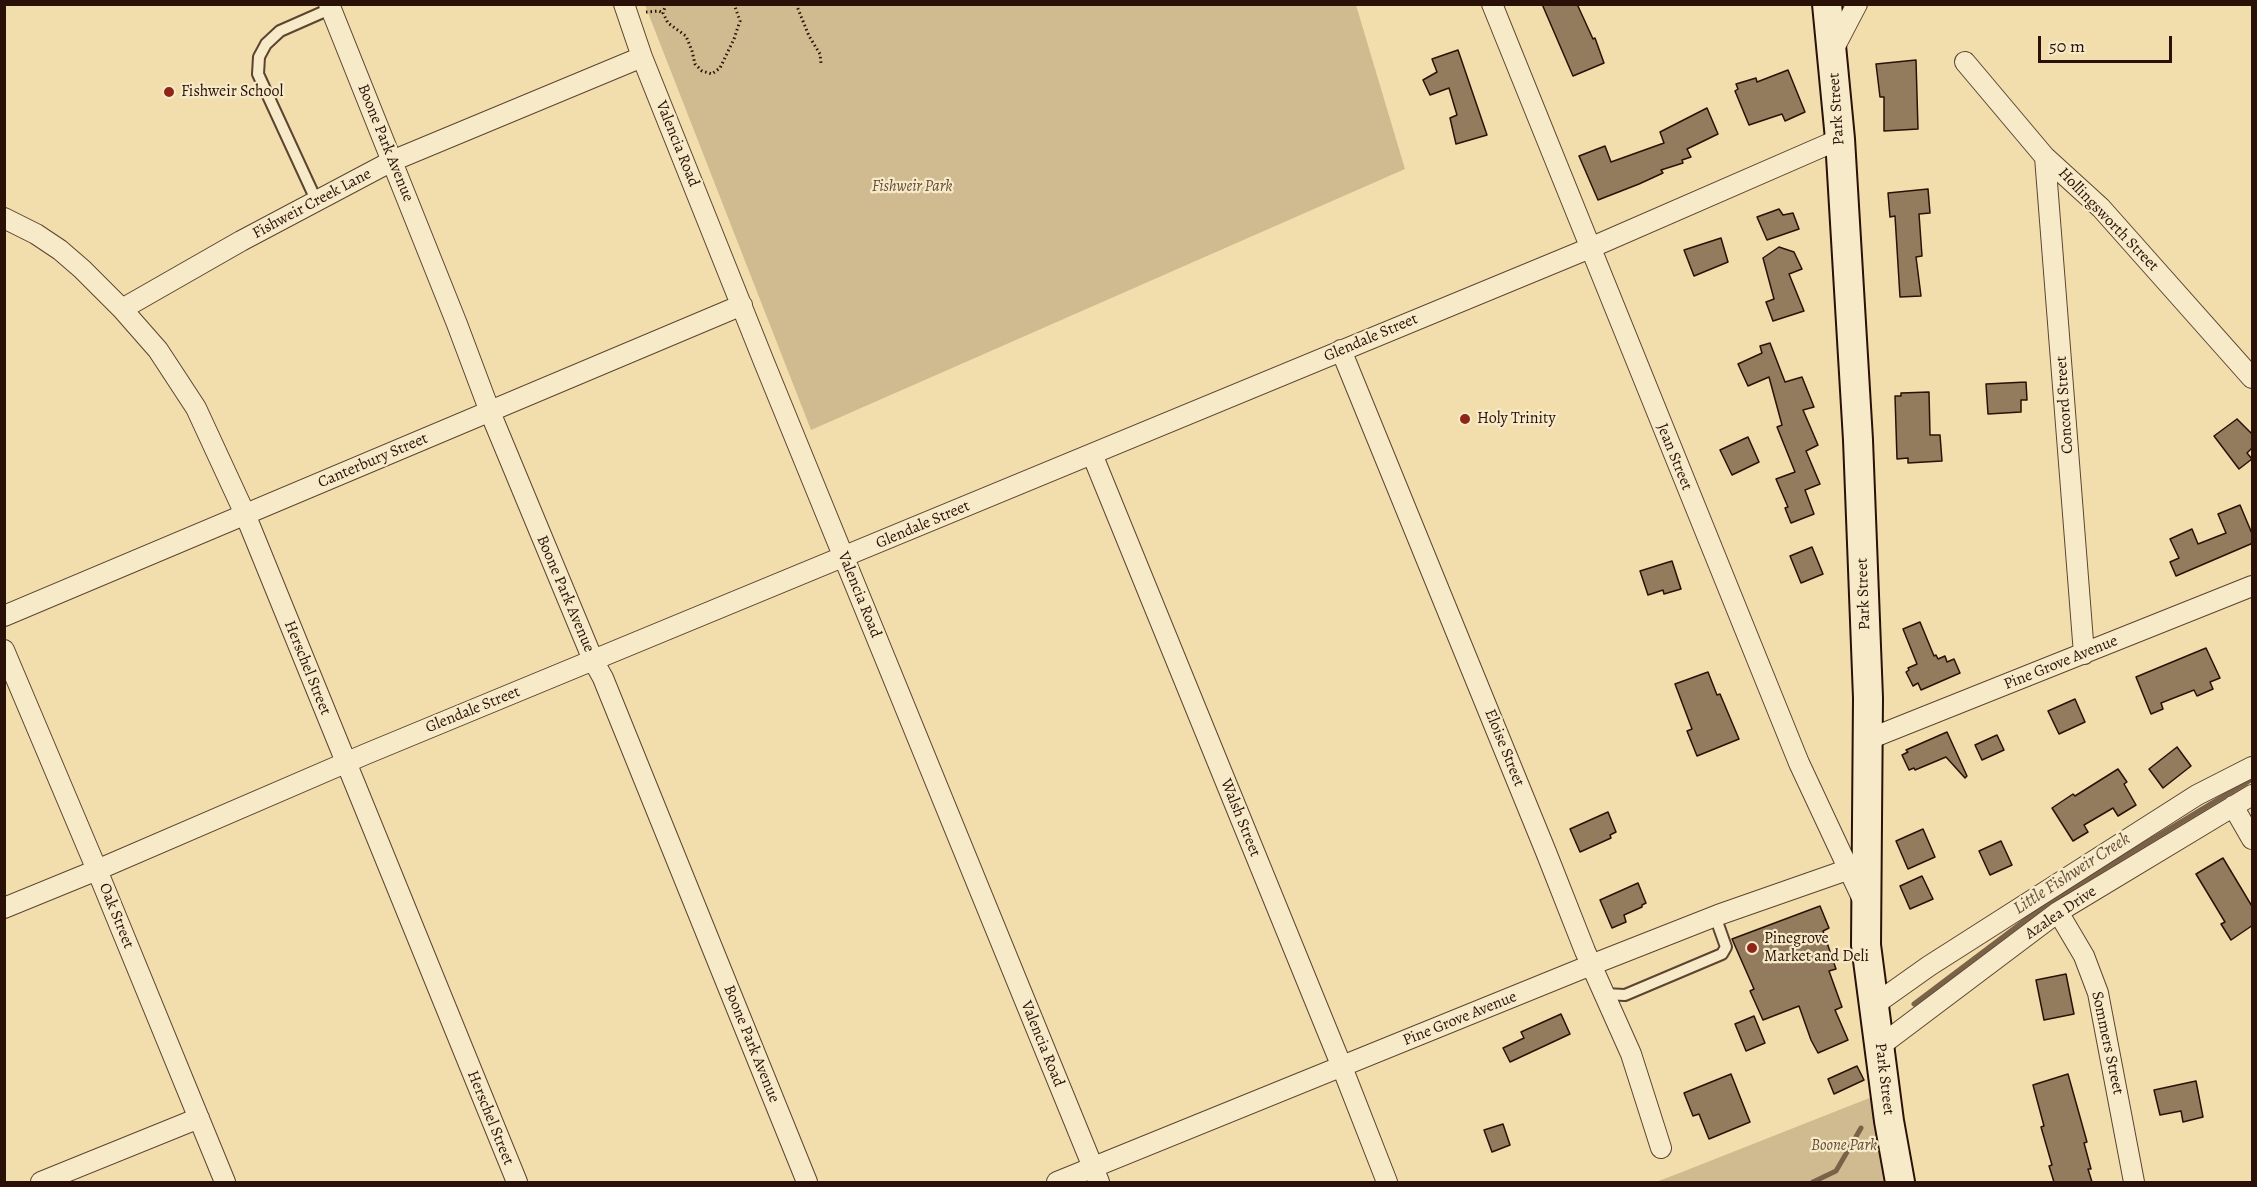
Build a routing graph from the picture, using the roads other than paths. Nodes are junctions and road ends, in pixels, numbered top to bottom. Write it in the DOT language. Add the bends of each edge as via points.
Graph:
graph roads {
  1 [pos="624,4"];
  2 [pos="1492,4"];
  3 [pos="1827,4"];
  4 [pos="1857,4"];
  5 [pos="329,7"];
  6 [pos="1833,50"];
  7 [pos="642,57"];
  8 [pos="1965,62"];
  9 [pos="1840,139"];
  10 [pos="2046,156"];
  11 [pos="392,161"];
  12 [pos="317,202"];
  13 [pos="4,218"];
  14 [pos="1590,248"];
  15 [pos="742,305"];
  16 [pos="122,309"];
  17 [pos="1341,350"];
  18 [pos="2253,378"];
  19 [pos="490,412"];
  20 [pos="1092,454"];
  21 [pos="245,514"];
  22 [pos="843,558"];
  23 [pos="2253,586"];
  24 [pos="4,616"];
  25 [pos="4,650"];
  26 [pos="2084,654"];
  27 [pos="593,660"];
  28 [pos="1869,739"];
  29 [pos="345,764"];
  30 [pos="2253,767"];
  31 [pos="2253,795"];
  32 [pos="2234,806"];
  33 [pos="2253,839"];
  34 [pos="1857,867"];
  35 [pos="98,870"];
  36 [pos="4,908"];
  37 [pos="2058,912"];
  38 [pos="1716,916"];
  39 [pos="1591,965"];
  40 [pos="1604,994"];
  41 [pos="1874,1005"];
  42 [pos="1880,1046"];
  43 [pos="1342,1067"];
  44 [pos="199,1118"];
  45 [pos="1661,1148"];
  46 [pos="1096,1175"];
  47 [pos="41,1182"];
  48 [pos="225,1182"];
  49 [pos="517,1182"];
  50 [pos="807,1182"];
  51 [pos="1057,1182"];
  52 [pos="1387,1182"];
  53 [pos="1900,1182"];
  54 [pos="2134,1182"];
  1 -- 7 [label="street, Valencia Road"];
  2 -- 14 [label="street, Jean Street"];
  3 -- 6 [label="street, Park Street"];
  4 -- 6 [label="street"];
  5 -- 11 [label="street, Boone Park Avenue"];
  5 -- 12 [label="lane" via="280,31 259,57 258,74"];
  6 -- 9 [label="street, Park Street"];
  7 -- 11 [label="street, Fishweir Creek Lane"];
  7 -- 15 [label="street, Valencia Road"];
  8 -- 10 [label="street, Hollingsworth Street"];
  9 -- 14 [label="street, Glendale Street"];
  9 -- 28 [label="street, Park Street" via="1859,452"];
  10 -- 18 [label="street, Hollingsworth Street" via="2101,208"];
  10 -- 26 [label="street, Concord Street"];
  11 -- 12 [label="street, Fishweir Creek Lane"];
  11 -- 19 [label="street, Boone Park Avenue"];
  12 -- 16 [label="street, Fishweir Creek Lane"];
  13 -- 16 [label="street, Herschel Street" via="60,250"];
  14 -- 17 [label="street, Glendale Street"];
  14 -- 34 [label="street, Jean Street" via="1799,763"];
  15 -- 19 [label="street, Canterbury Street"];
  15 -- 22 [label="street, Valencia Road"];
  16 -- 21 [label="street, Herschel Street" via="158,350 196,408"];
  17 -- 20 [label="street, Glendale Street"];
  17 -- 39 [label="street, Eloise Street"];
  19 -- 21 [label="street, Canterbury Street"];
  19 -- 27 [label="street, Boone Park Avenue"];
  20 -- 22 [label="street, Glendale Street"];
  20 -- 43 [label="street, Walsh Street"];
  21 -- 24 [label="street, Canterbury Street"];
  21 -- 29 [label="street, Herschel Street"];
  22 -- 27 [label="street, Glendale Street"];
  22 -- 46 [label="street, Valencia Road"];
  23 -- 26 [label="street, Pine Grove Avenue"];
  25 -- 35 [label="street, Oak Street"];
  26 -- 28 [label="street, Pine Grove Avenue"];
  27 -- 29 [label="street, Glendale Street"];
  27 -- 50 [label="street, Boone Park Avenue"];
  28 -- 34 [label="street, Park Street"];
  29 -- 35 [label="street, Glendale Street"];
  29 -- 49 [label="street, Herschel Street"];
  30 -- 41 [label="street, Azalea Drive" via="2197,795"];
  31 -- 32 [label="street, Azalea Drive"];
  32 -- 33 [label="street"];
  32 -- 37 [label="street, Azalea Drive"];
  34 -- 38 [label="street, Pine Grove Avenue"];
  34 -- 41 [label="street, Park Street" via="1865,904"];
  35 -- 36 [label="street, Glendale Street"];
  35 -- 44 [label="street, Oak Street"];
  37 -- 42 [label="street, Azalea Drive"];
  37 -- 54 [label="street, Sommers Street" via="2084,956 2098,993"];
  38 -- 39 [label="street, Pine Grove Avenue"];
  38 -- 40 [label="lane" via="1726,947 1722,954 1624,995"];
  39 -- 40 [label="street, Eloise Street"];
  39 -- 43 [label="street, Pine Grove Avenue"];
  40 -- 45 [label="street, Eloise Street" via="1631,1054"];
  41 -- 42 [label="street, Park Street"];
  42 -- 53 [label="street, Park Street"];
  43 -- 46 [label="street, Pine Grove Avenue" via="1235,1109"];
  43 -- 52 [label="street, Walsh Street"];
  44 -- 47 [label="street"];
  44 -- 48 [label="street, Oak Street"];
  46 -- 51 [label="street, Pine Grove Avenue"];
}
